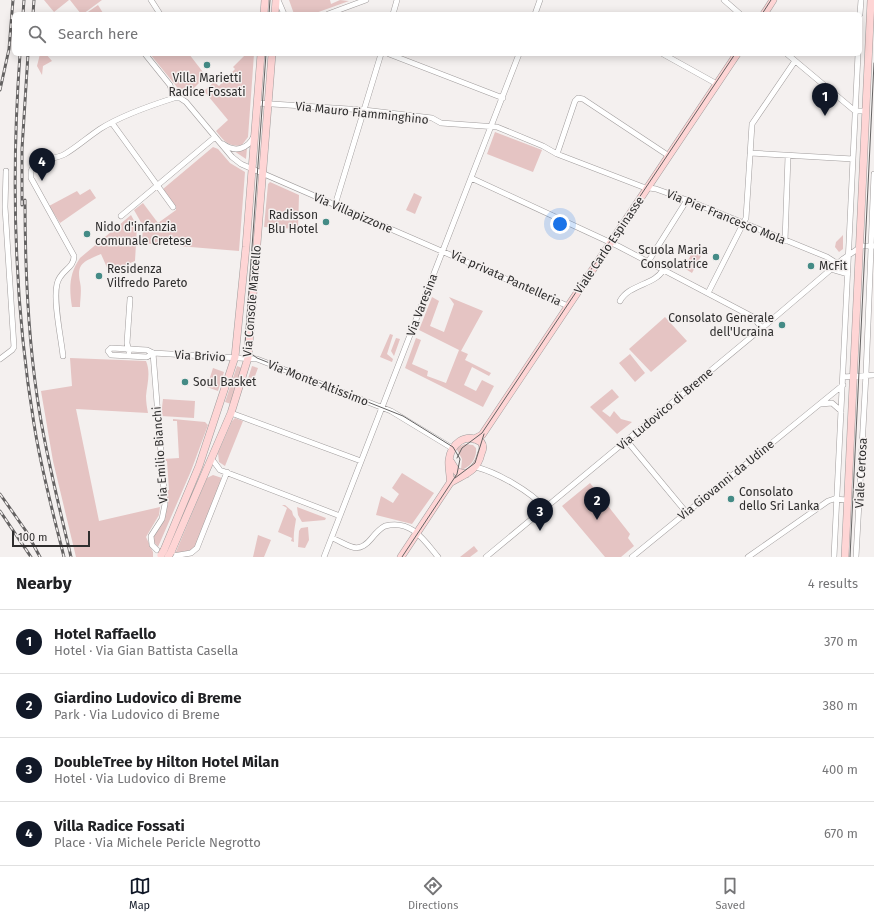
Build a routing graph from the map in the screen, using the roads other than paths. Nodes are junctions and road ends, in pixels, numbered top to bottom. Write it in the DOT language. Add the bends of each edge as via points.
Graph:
graph roads {
  1 [pos="151,0"];
  2 [pos="265,0"];
  3 [pos="277,0"];
  4 [pos="366,0"];
  5 [pos="398,0"];
  6 [pos="540,0"];
  7 [pos="724,0"];
  8 [pos="773,0"];
  9 [pos="861,0"];
  10 [pos="871,0"];
  11 [pos="159,12"];
  12 [pos="264,12"];
  13 [pos="275,12"];
  14 [pos="283,12"];
  15 [pos="333,12"];
  16 [pos="394,12"];
  17 [pos="536,12"];
  18 [pos="738,12"];
  19 [pos="765,12"];
  20 [pos="860,12"];
  21 [pos="147,56"];
  22 [pos="261,56"];
  23 [pos="272,56"];
  24 [pos="380,56"];
  25 [pos="394,56"];
  26 [pos="519,56"];
  27 [pos="667,56"];
  28 [pos="736,56"];
  29 [pos="789,56"];
  30 [pos="858,56"];
  31 [pos="795,61"];
  32 [pos="717,84"];
  33 [pos="174,98"];
  34 [pos="502,98"];
  35 [pos="257,103"];
  36 [pos="268,104"];
  37 [pos="364,110"];
  38 [pos="855,111"];
  39 [pos="865,111"];
  40 [pos="112,123"];
  41 [pos="491,126"];
  42 [pos="254,134"];
  43 [pos="215,137"];
  44 [pos="750,153"];
  45 [pos="557,154"];
  46 [pos="669,156"];
  47 [pos="788,156"];
  48 [pos="853,159"];
  49 [pos="251,169"];
  50 [pos="6,171"];
  51 [pos="263,174"];
  52 [pos="874,174"];
  53 [pos="471,178"];
  54 [pos="157,186"];
  55 [pos="647,188"];
  56 [pos="687,200"];
  57 [pos="335,205"];
  58 [pos="173,207"];
  59 [pos="2,208"];
  60 [pos="121,216"];
  61 [pos="744,225"];
  62 [pos="785,241"];
  63 [pos="611,242"];
  64 [pos="872,246"];
  65 [pos="858,247"];
  66 [pos="443,251"];
  67 [pos="848,255"];
  68 [pos="648,262"];
  69 [pos="838,264"];
  70 [pos="831,269"];
  71 [pos="663,270"];
  72 [pos="848,274"];
  73 [pos="708,293"];
  74 [pos="130,299"];
  75 [pos="620,301"];
  76 [pos="568,306"];
  77 [pos="762,328"];
  78 [pos="128,349"];
  79 [pos="152,353"];
  80 [pos="63,356"];
  81 [pos="130,356"];
  82 [pos="235,357"];
  83 [pos="251,358"];
  84 [pos="0,359"];
  85 [pos="866,374"];
  86 [pos="874,375"];
  87 [pos="843,377"];
  88 [pos="853,377"];
  89 [pos="843,385"];
  90 [pos="821,404"];
  91 [pos="382,408"];
  92 [pos="841,411"];
  93 [pos="231,413"];
  94 [pos="482,435"];
  95 [pos="474,439"];
  96 [pos="627,440"];
  97 [pos="483,444"];
  98 [pos="451,451"];
  99 [pos="211,458"];
  100 [pos="361,461"];
  101 [pos="476,467"];
  102 [pos="220,470"];
  103 [pos="205,472"];
  104 [pos="226,472"];
  105 [pos="466,474"];
  106 [pos="450,483"];
  107 [pos="836,499"];
  108 [pos="847,500"];
  109 [pos="545,508"];
  110 [pos="686,512"];
  111 [pos="340,516"];
  112 [pos="418,532"];
  113 [pos="332,538"];
  114 [pos="165,554"];
  115 [pos="324,557"];
  116 [pos="401,557"];
  117 [pos="438,557"];
  118 [pos="486,557"];
  119 [pos="632,557"];
  120 [pos="748,557"];
  121 [pos="834,557"];
  122 [pos="845,557"];
  123 [pos="856,557"];
  1 -- 11 [label="street"];
  2 -- 12 [label="main road"];
  3 -- 13 [label="main road"];
  3 -- 14 [label="street"];
  4 -- 15 [label="street"];
  5 -- 16 [label="street"];
  6 -- 17 [label="street"];
  7 -- 18 [label="street"];
  8 -- 19 [label="main road"];
  9 -- 20 [label="street"];
  10 -- 39 [label="main road, Viale Certosa"];
  21 -- 33 [label="street" via="170,84"];
  22 -- 35 [label="main road, Via Console Marcello"];
  23 -- 36 [label="main road, Via Console Marcello"];
  24 -- 37 [label="street"];
  25 -- 34 [label="street"];
  26 -- 34 [label="street, Via Varesina"];
  27 -- 32 [label="street"];
  28 -- 32 [label="main road, Viale Carlo Espinasse"];
  29 -- 31 [label="street"];
  30 -- 38 [label="street, Viale Certosa"];
  31 -- 38 [label="street"];
  31 -- 44 [label="street" via="752,124"];
  32 -- 46 [label="main road, Viale Carlo Espinasse"];
  33 -- 40 [label="street"];
  33 -- 43 [label="street" via="186,102"];
  34 -- 41 [label="street, Via Varesina"];
  35 -- 36 [label="street, Via Mauro Fiamminghino"];
  35 -- 42 [label="main road, Via Console Marcello"];
  36 -- 37 [label="street, Via Mauro Fiamminghino"];
  36 -- 51 [label="main road, Via Console Marcello"];
  37 -- 41 [label="street, Via Mauro Fiamminghino" via="432,118 441,123"];
  37 -- 57 [label="street"];
  38 -- 39 [label="street"];
  38 -- 48 [label="street, Viale Certosa"];
  39 -- 65 [label="main road, Viale Certosa"];
  40 -- 54 [label="street"];
  40 -- 80 [label="street" via="55,159 43,159 31,171 32,178 74,256 73,264 61,273 56,285"];
  41 -- 45 [label="street, Via Pier Francesco Mola"];
  41 -- 53 [label="street, Via Varesina"];
  42 -- 43 [label="street" via="246,147 237,150 227,147"];
  42 -- 49 [label="main road, Via Console Marcello"];
  43 -- 49 [label="street" via="236,161"];
  43 -- 54 [label="street"];
  44 -- 47 [label="street"];
  44 -- 61 [label="street"];
  45 -- 46 [label="street" via="575,100 578,98"];
  45 -- 55 [label="street, Via Pier Francesco Mola"];
  46 -- 55 [label="main road, Viale Carlo Espinasse"];
  47 -- 48 [label="street"];
  47 -- 62 [label="street"];
  48 -- 67 [label="street, Viale Certosa"];
  49 -- 51 [label="street, Via Villapizzone"];
  49 -- 82 [label="main road, Via Console Marcello"];
  50 -- 59 [label="street"];
  51 -- 57 [label="street, Via Villapizzone"];
  51 -- 83 [label="main road, Via Console Marcello"];
  52 -- 64 [label="street, Viale Certosa"];
  53 -- 63 [label="street"];
  53 -- 66 [label="street, Via Varesina"];
  54 -- 58 [label="street"];
  54 -- 60 [label="street"];
  55 -- 56 [label="street, Via Pier Francesco Mola"];
  55 -- 63 [label="main road, Viale Carlo Espinasse"];
  56 -- 61 [label="street, Via Pier Francesco Mola"];
  56 -- 68 [label="street"];
  57 -- 66 [label="street, Via Villapizzone"];
  59 -- 84 [label="street" via="14,347"];
  61 -- 62 [label="street, Via Pier Francesco Mola"];
  61 -- 73 [label="street"];
  62 -- 69 [label="street, Via Pier Francesco Mola" via="827,257"];
  63 -- 68 [label="street"];
  63 -- 76 [label="main road, Viale Carlo Espinasse"];
  64 -- 65 [label="street"];
  64 -- 85 [label="street, Viale Certosa"];
  65 -- 67 [label="street"];
  65 -- 88 [label="main road, Viale Certosa"];
  66 -- 76 [label="street, Via privata Pantelleria"];
  66 -- 91 [label="street, Via Varesina"];
  67 -- 69 [label="street, Via Ludovico di Breme"];
  67 -- 72 [label="street, Viale Certosa"];
  68 -- 71 [label="street"];
  69 -- 70 [label="street, Via Ludovico di Breme"];
  70 -- 72 [label="street"];
  70 -- 77 [label="street, Via Ludovico di Breme"];
  71 -- 73 [label="street"];
  71 -- 75 [label="street" via="656,277 626,292"];
  72 -- 87 [label="street, Viale Certosa"];
  73 -- 77 [label="street" via="753,317"];
  74 -- 78 [label="street"];
  76 -- 94 [label="main road, Viale Carlo Espinasse"];
  77 -- 96 [label="street, Via Ludovico di Breme"];
  78 -- 79 [label="street, Via Brivio" via="147,350"];
  78 -- 81 [label="street"];
  78 -- 81 [label="street, Via Brivio" via="111,348 108,351 111,355"];
  79 -- 81 [label="street, Via Brivio" via="147,357"];
  79 -- 82 [label="street, Via Brivio"];
  79 -- 114 [label="street, Via Emilio Bianchi" via="164,504 162,519 151,536 152,545"];
  82 -- 83 [label="street, Via Brivio"];
  82 -- 114 [label="main road, Via Console Marcello" via="199,466"];
  83 -- 91 [label="street, Via Monte Altissimo"];
  83 -- 93 [label="main road, Via Console Marcello"];
  85 -- 86 [label="street"];
  85 -- 88 [label="street"];
  85 -- 123 [label="street, Viale Certosa"];
  87 -- 88 [label="street"];
  87 -- 89 [label="street, Viale Certosa"];
  88 -- 108 [label="main road, Viale Certosa"];
  89 -- 90 [label="street, Via Giovanni da Udine"];
  89 -- 92 [label="street, Viale Certosa"];
  90 -- 92 [label="street" via="832,404"];
  90 -- 110 [label="street, Via Giovanni da Udine"];
  91 -- 98 [label="street, Via Monte Altissimo" via="407,420"];
  91 -- 100 [label="street, Via Varesina"];
  92 -- 107 [label="street, Viale Certosa"];
  93 -- 99 [label="main road, Via Console Marcello"];
  93 -- 100 [label="street"];
  94 -- 95 [label="main road, Viale Carlo Espinasse"];
  94 -- 97 [label="main road"];
  95 -- 97 [label="main road"];
  95 -- 98 [label="main road" via="462,440"];
  96 -- 109 [label="street, Via Ludovico di Breme"];
  96 -- 110 [label="street"];
  97 -- 101 [label="main road"];
  98 -- 105 [label="main road" via="450,461 454,469"];
  98 -- 106 [label="main road" via="448,464"];
  99 -- 102 [label="street"];
  99 -- 103 [label="main road, Via Console Marcello"];
  100 -- 111 [label="street, Via Varesina"];
  101 -- 105 [label="main road"];
  101 -- 109 [label="street" via="535,497"];
  102 -- 103 [label="street"];
  102 -- 104 [label="street"];
  103 -- 114 [label="main road, Via Console Marcello"];
  104 -- 111 [label="street"];
  104 -- 114 [label="street" via="197,548 191,553"];
  105 -- 106 [label="main road"];
  106 -- 112 [label="main road"];
  107 -- 108 [label="street, Viale Certosa"];
  107 -- 120 [label="street" via="828,501"];
  107 -- 121 [label="street, Viale Certosa"];
  108 -- 122 [label="main road, Viale Certosa"];
  109 -- 118 [label="street, Via Ludovico di Breme"];
  110 -- 119 [label="street, Via Giovanni da Udine"];
  111 -- 113 [label="street, Via Varesina"];
  112 -- 113 [label="street" via="402,526 385,526 360,548"];
  112 -- 116 [label="main road"];
  112 -- 117 [label="street"];
  113 -- 115 [label="street, Via Varesina"];
}
